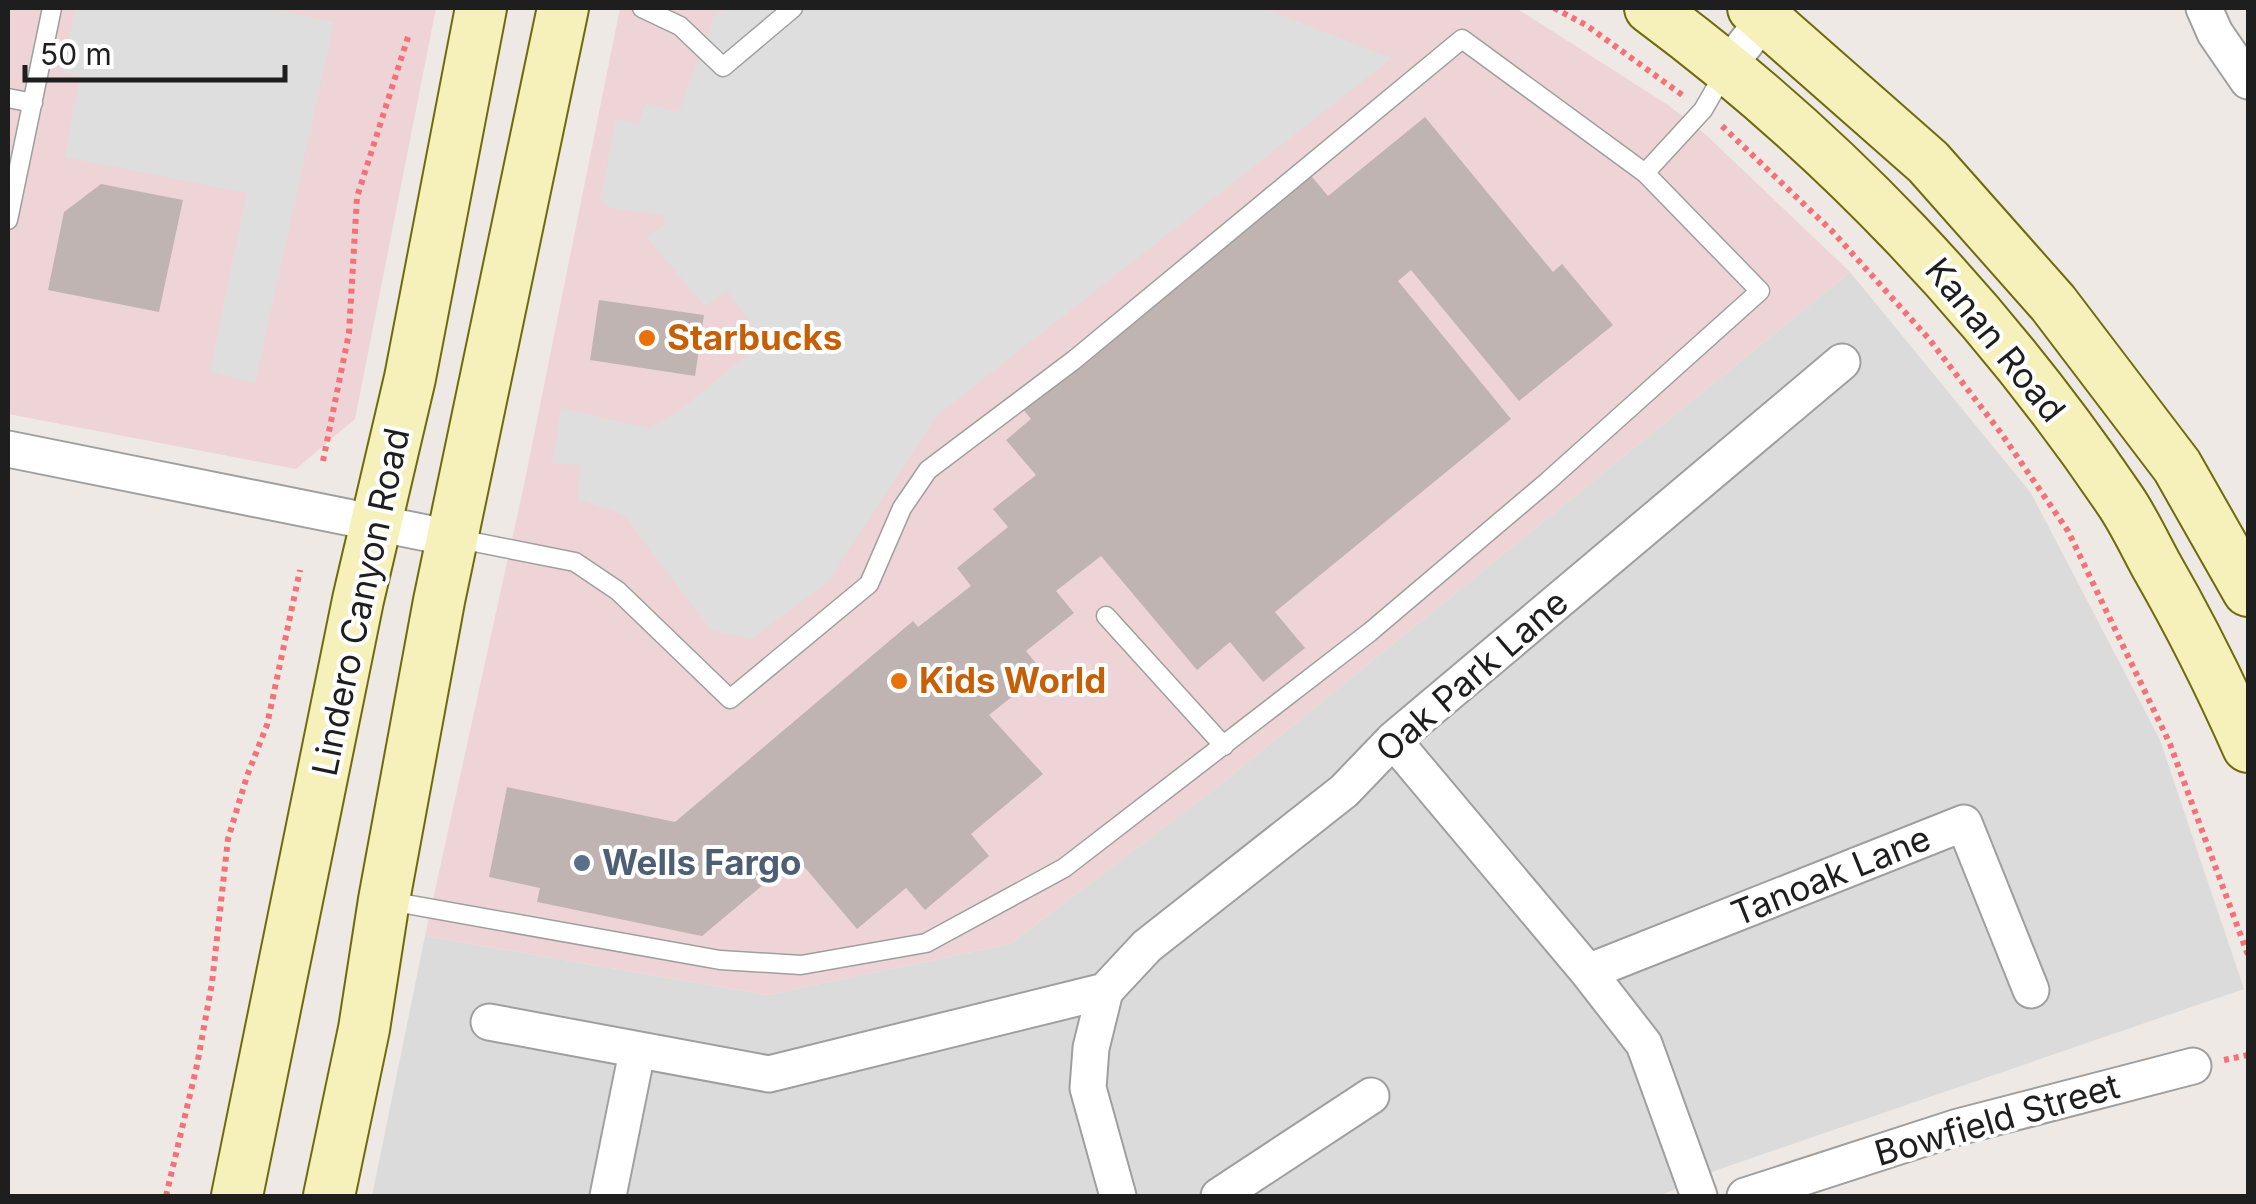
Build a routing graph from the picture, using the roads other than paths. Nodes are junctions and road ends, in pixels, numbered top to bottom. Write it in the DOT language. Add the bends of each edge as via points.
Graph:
graph roads {
  1 [pos="52,8"];
  2 [pos="563,8"];
  3 [pos="642,8"];
  4 [pos="793,8"];
  5 [pos="1650,8"];
  6 [pos="2204,8"];
  7 [pos="474,9"];
  8 [pos="1764,11"];
  9 [pos="1728,66"];
  10 [pos="2248,81"];
  11 [pos="8,98"];
  12 [pos="33,103"];
  13 [pos="1645,174"];
  14 [pos="8,220"];
  15 [pos="1842,362"];
  16 [pos="8,449"];
  17 [pos="377,523"];
  18 [pos="452,538"];
  19 [pos="2248,592"];
  20 [pos="1106,616"];
  21 [pos="1393,740"];
  22 [pos="1224,746"];
  23 [pos="2248,747"];
  24 [pos="384,900"];
  25 [pos="1588,972"];
  26 [pos="2030,990"];
  27 [pos="1104,991"];
  28 [pos="489,1022"];
  29 [pos="637,1052"];
  30 [pos="2193,1066"];
  31 [pos="1371,1096"];
  32 [pos="237,1196"];
  33 [pos="329,1196"];
  34 [pos="608,1196"];
  35 [pos="1118,1196"];
  36 [pos="1218,1196"];
  37 [pos="1699,1196"];
  38 [pos="1745,1196"];
  1 -- 12 [label="lane"];
  2 -- 18 [label="main road"];
  3 -- 4 [label="lane" via="680,26 723,66"];
  5 -- 9 [label="main road, Kanan Road"];
  6 -- 10 [label="street"];
  7 -- 17 [label="main road, Lindero Canyon Road" via="410,378"];
  8 -- 9 [label="street"];
  8 -- 19 [label="main road, Kanan Road" via="1928,162 2053,303 2178,466"];
  9 -- 13 [label="lane" via="1703,110"];
  9 -- 23 [label="main road, Kanan Road" via="1892,217 2009,348 2120,501 2206,654"];
  11 -- 12 [label="lane"];
  12 -- 14 [label="lane"];
  13 -- 18 [label="lane" via="1462,39 1074,360 928,470 902,508 868,584 730,700 618,592 576,562"];
  13 -- 22 [label="lane" via="1760,291 1400,607"];
  15 -- 21 [label="street, Oak Park Lane"];
  16 -- 17 [label="street"];
  17 -- 18 [label="street"];
  17 -- 32 [label="main road, Lindero Canyon Road"];
  18 -- 24 [label="main road"];
  20 -- 22 [label="lane"];
  21 -- 25 [label="street"];
  21 -- 27 [label="street, Oak Park Lane" via="1344,791 1147,946"];
  22 -- 24 [label="lane" via="1064,868 926,943 802,964 720,960"];
  24 -- 33 [label="main road"];
  25 -- 26 [label="street, Tanoak Lane" via="1964,823"];
  25 -- 37 [label="street" via="1644,1044"];
  27 -- 29 [label="street" via="769,1074"];
  27 -- 35 [label="street" via="1088,1088"];
  28 -- 29 [label="street"];
  29 -- 34 [label="street"];
  30 -- 38 [label="street, Bowfield Street" via="1958,1126"];
  31 -- 36 [label="street"];
}
